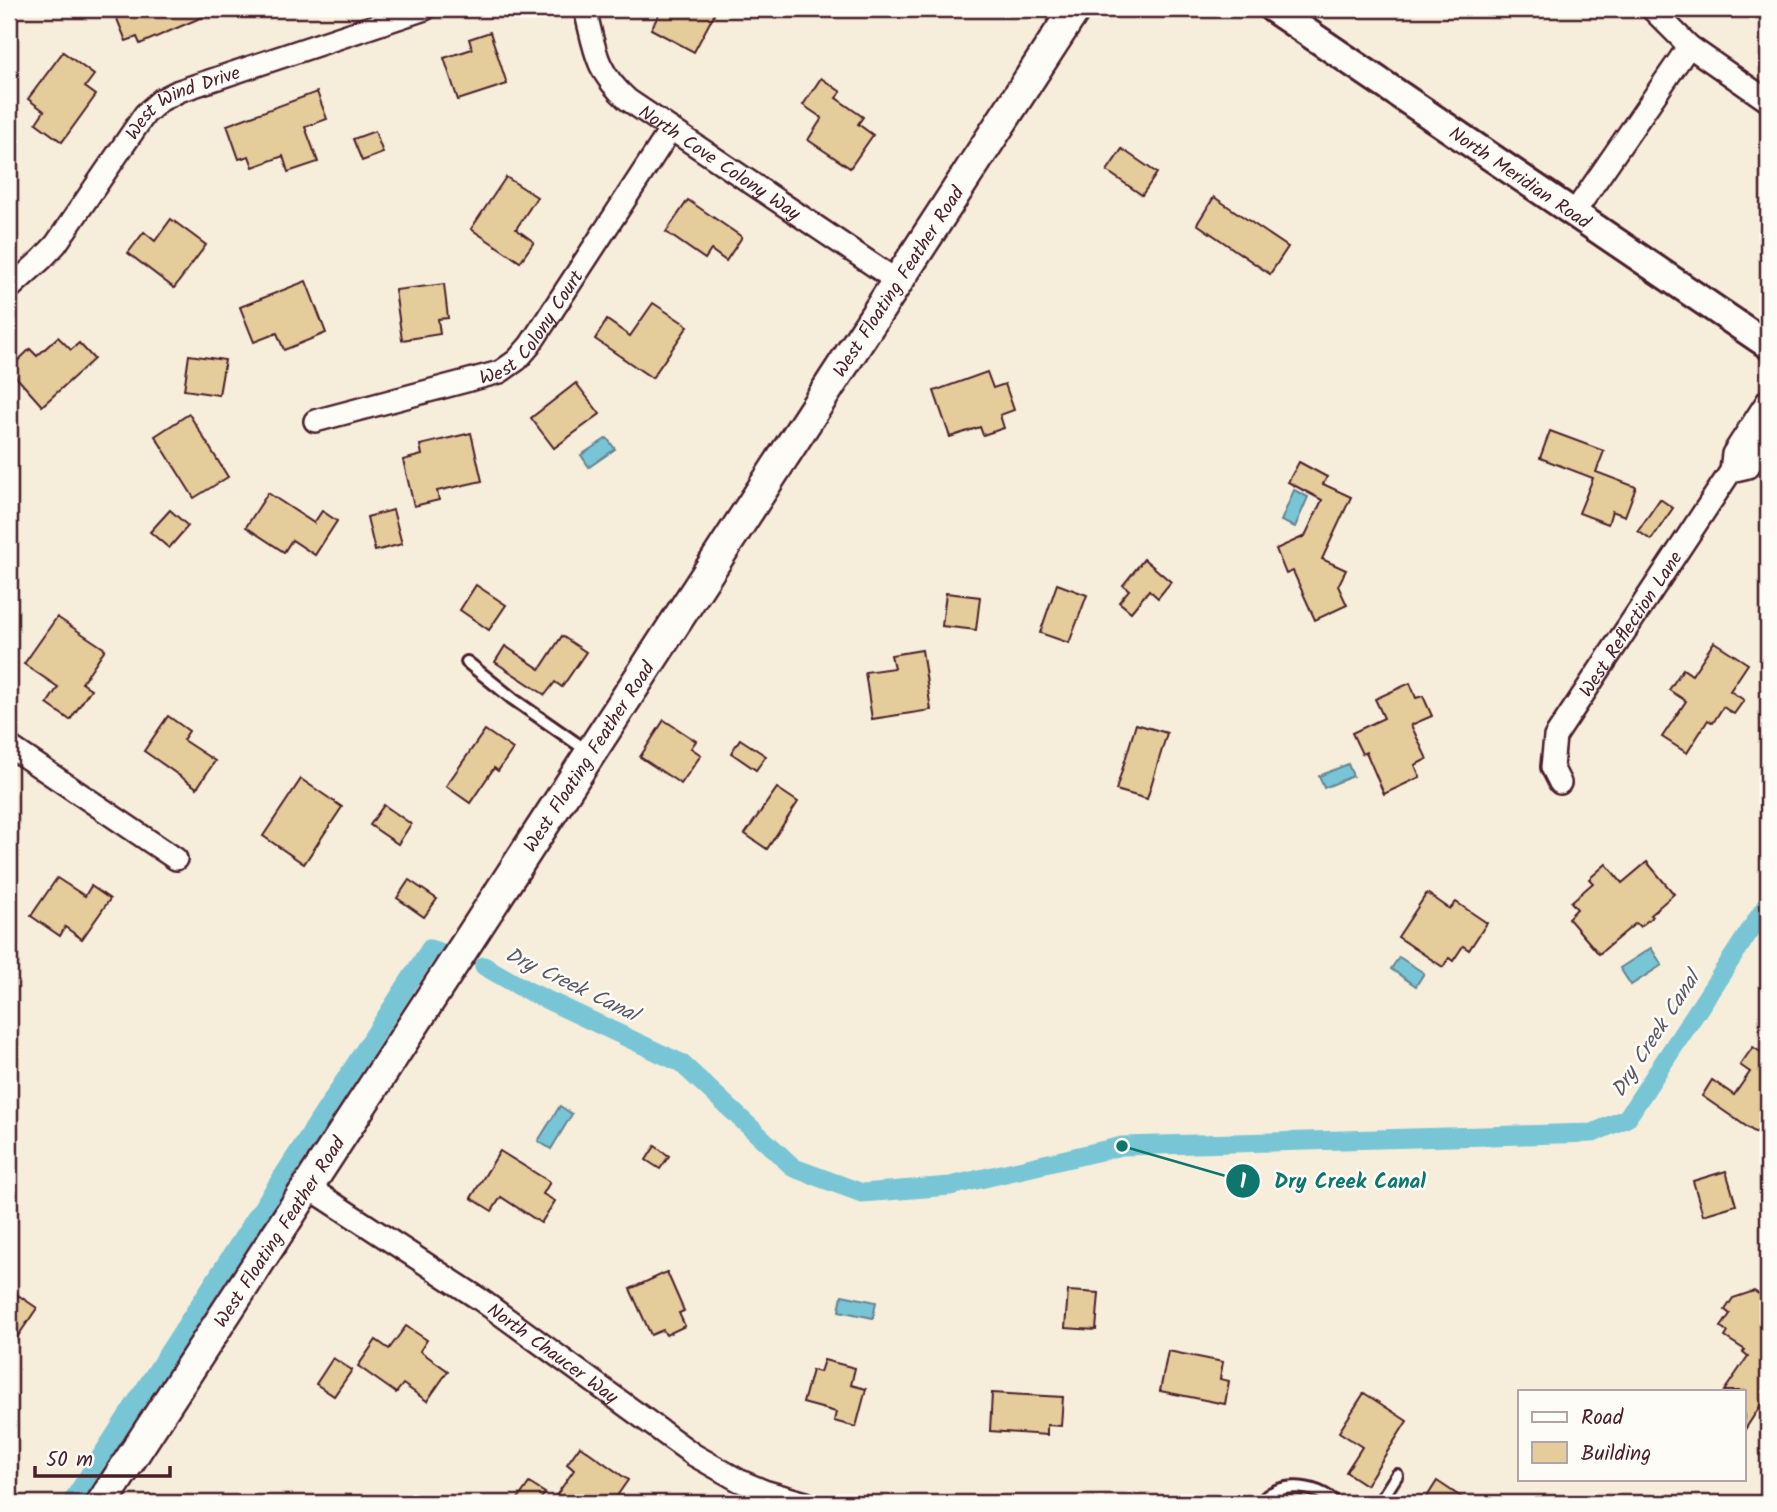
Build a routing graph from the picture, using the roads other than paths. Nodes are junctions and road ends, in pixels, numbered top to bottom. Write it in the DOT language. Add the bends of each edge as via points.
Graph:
graph roads {
  1 [pos="425,9"];
  2 [pos="584,9"];
  3 [pos="1075,9"];
  4 [pos="1273,9"];
  5 [pos="1652,9"];
  6 [pos="1689,46"];
  7 [pos="1768,101"];
  8 [pos="671,129"];
  9 [pos="1574,214"];
  10 [pos="897,281"];
  11 [pos="9,289"];
  12 [pos="1768,345"];
  13 [pos="1768,400"];
  14 [pos="315,421"];
  15 [pos="1768,436"];
  16 [pos="1731,471"];
  17 [pos="467,662"];
  18 [pos="9,746"];
  19 [pos="591,753"];
  20 [pos="1560,783"];
  21 [pos="176,859"];
  22 [pos="308,1187"];
  23 [pos="1397,1475"];
  24 [pos="102,1503"];
  25 [pos="806,1503"];
  26 [pos="1261,1503"];
  27 [pos="1335,1503"];
  28 [pos="1379,1503"];
  1 -- 11 [label="street, West Wind Drive" via="161,100 145,114 56,244"];
  2 -- 8 [label="street, North Cove Colony Way" via="601,69 612,86"];
  3 -- 10 [label="main road, West Floating Feather Road"];
  4 -- 9 [label="street, North Meridian Road"];
  5 -- 6 [label="street"];
  6 -- 7 [label="street"];
  6 -- 9 [label="street"];
  8 -- 10 [label="street, North Cove Colony Way"];
  8 -- 14 [label="street, West Colony Court" via="517,360 500,372"];
  9 -- 12 [label="street, North Meridian Road"];
  10 -- 19 [label="main road, West Floating Feather Road"];
  13 -- 16 [label="street, West Reflection Lane" via="1733,454"];
  15 -- 16 [label="street, West Reflection Lane" via="1748,467"];
  16 -- 20 [label="street, West Reflection Lane" via="1555,737 1552,766"];
  17 -- 19 [label="lane"];
  18 -- 21 [label="street"];
  19 -- 22 [label="main road, West Floating Feather Road"];
  22 -- 24 [label="main road, West Floating Feather Road"];
  22 -- 25 [label="street, North Chaucer Way" via="481,1300 694,1455 740,1481"];
  23 -- 28 [label="lane"];
  26 -- 27 [label="lane" via="1278,1490 1311,1488"];
}
